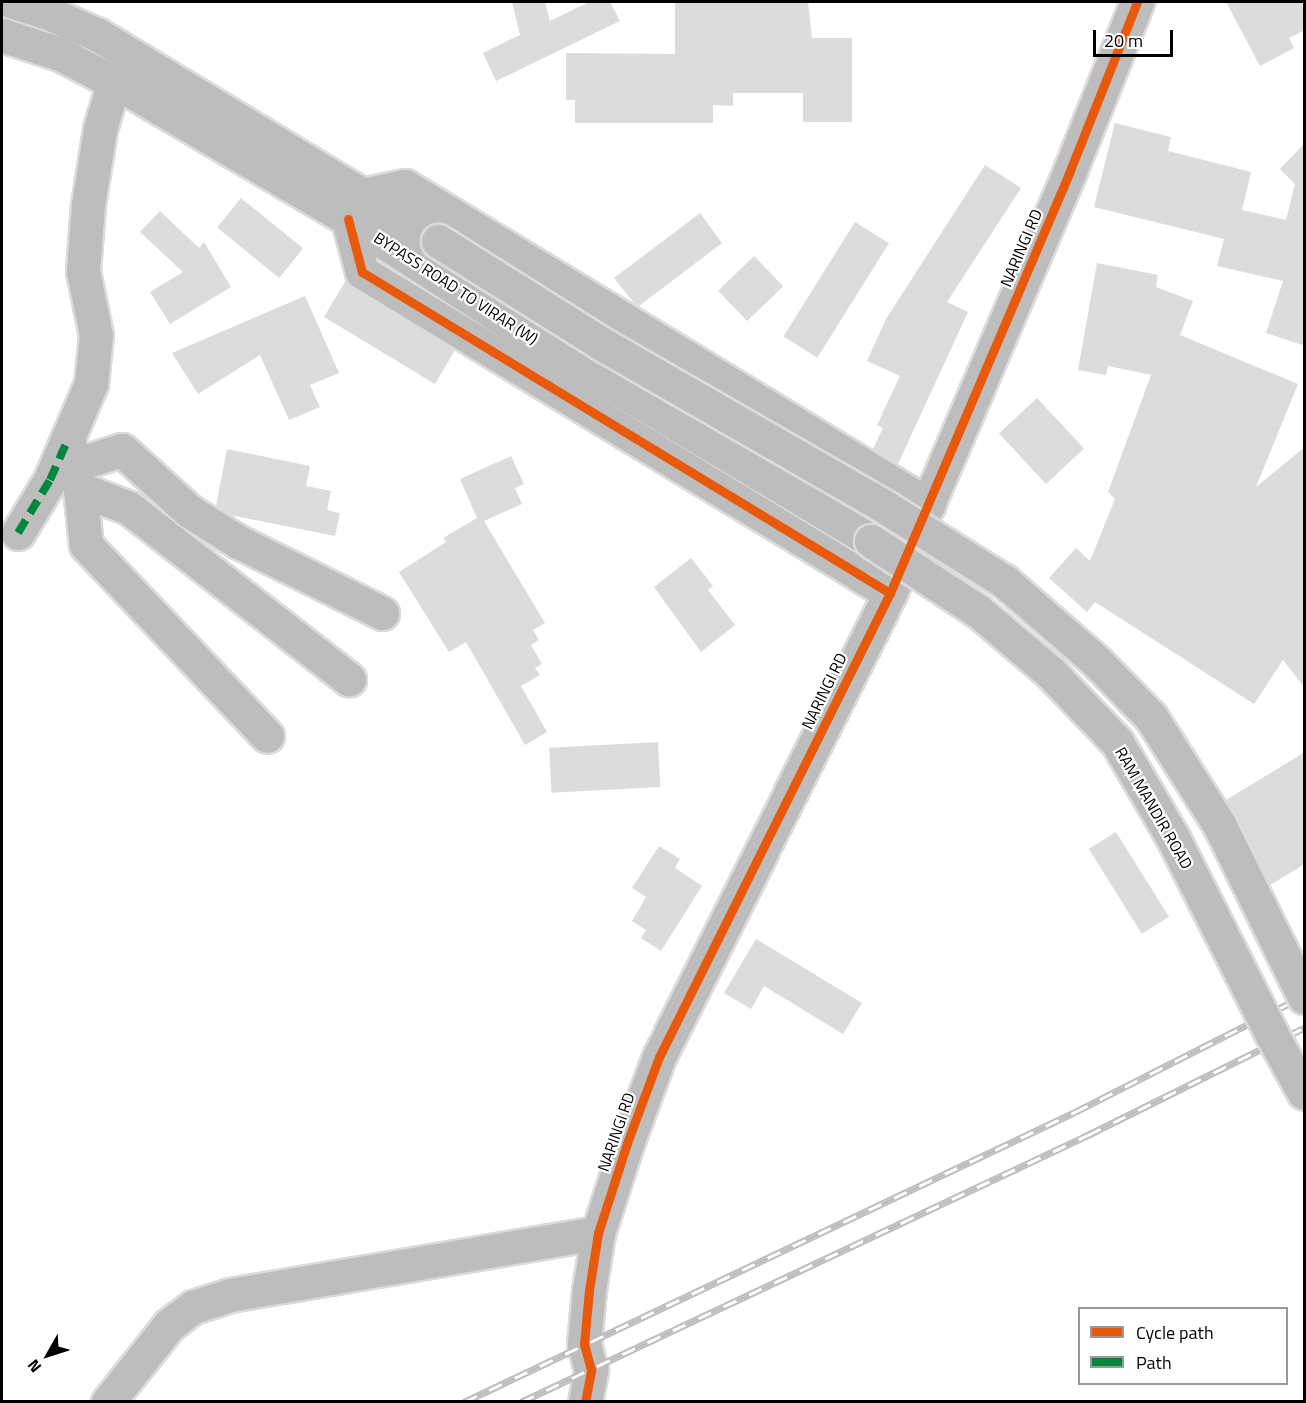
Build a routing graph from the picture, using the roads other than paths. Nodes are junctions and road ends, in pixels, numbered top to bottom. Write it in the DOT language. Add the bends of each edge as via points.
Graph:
graph roads {
  1 [pos="13,2"];
  2 [pos="1137,2"];
  3 [pos="2,35"];
  4 [pos="114,81"];
  5 [pos="355,207"];
  6 [pos="430,254"];
  7 [pos="74,464"];
  8 [pos="929,505"];
  9 [pos="18,533"];
  10 [pos="871,541"];
  11 [pos="890,593"];
  12 [pos="382,613"];
  13 [pos="349,678"];
  14 [pos="267,736"];
  15 [pos="1305,996"];
  16 [pos="1305,1093"];
  17 [pos="598,1233"];
  18 [pos="108,1401"];
  19 [pos="585,1401"];
  1 -- 5 [label="street" via="98,35"];
  2 -- 8 [label="street, NARINGI RD"];
  3 -- 4 [label="street" via="60,54"];
  4 -- 5 [label="street"];
  4 -- 7 [label="street" via="100,129 88,205 83,271 96,335 91,384"];
  5 -- 6 [label="street"];
  5 -- 8 [label="street" via="405,186"];
  5 -- 11 [label="street" via="362,272"];
  6 -- 10 [label="street, BYPASS ROAD TO VIRAR (W)" via="522,332"];
  6 -- 15 [label="street, bridge" via="602,344 866,496 1004,581 1095,660 1150,717 1219,824"];
  7 -- 9 [label="street" via="50,480"];
  7 -- 12 [label="street" via="122,450 189,511 237,541"];
  7 -- 13 [label="street"];
  7 -- 14 [label="street" via="86,545"];
  8 -- 11 [label="street, NARINGI RD"];
  10 -- 16 [label="street, RAM MANDIR ROAD, bridge" via="978,611 1050,672 1117,742 1173,838"];
  11 -- 17 [label="street, NARINGI RD" via="659,1057"];
  17 -- 18 [label="street" via="230,1295 193,1307 169,1325"];
  17 -- 19 [label="street, NARINGI RD" via="584,1344 591,1370"];
}
